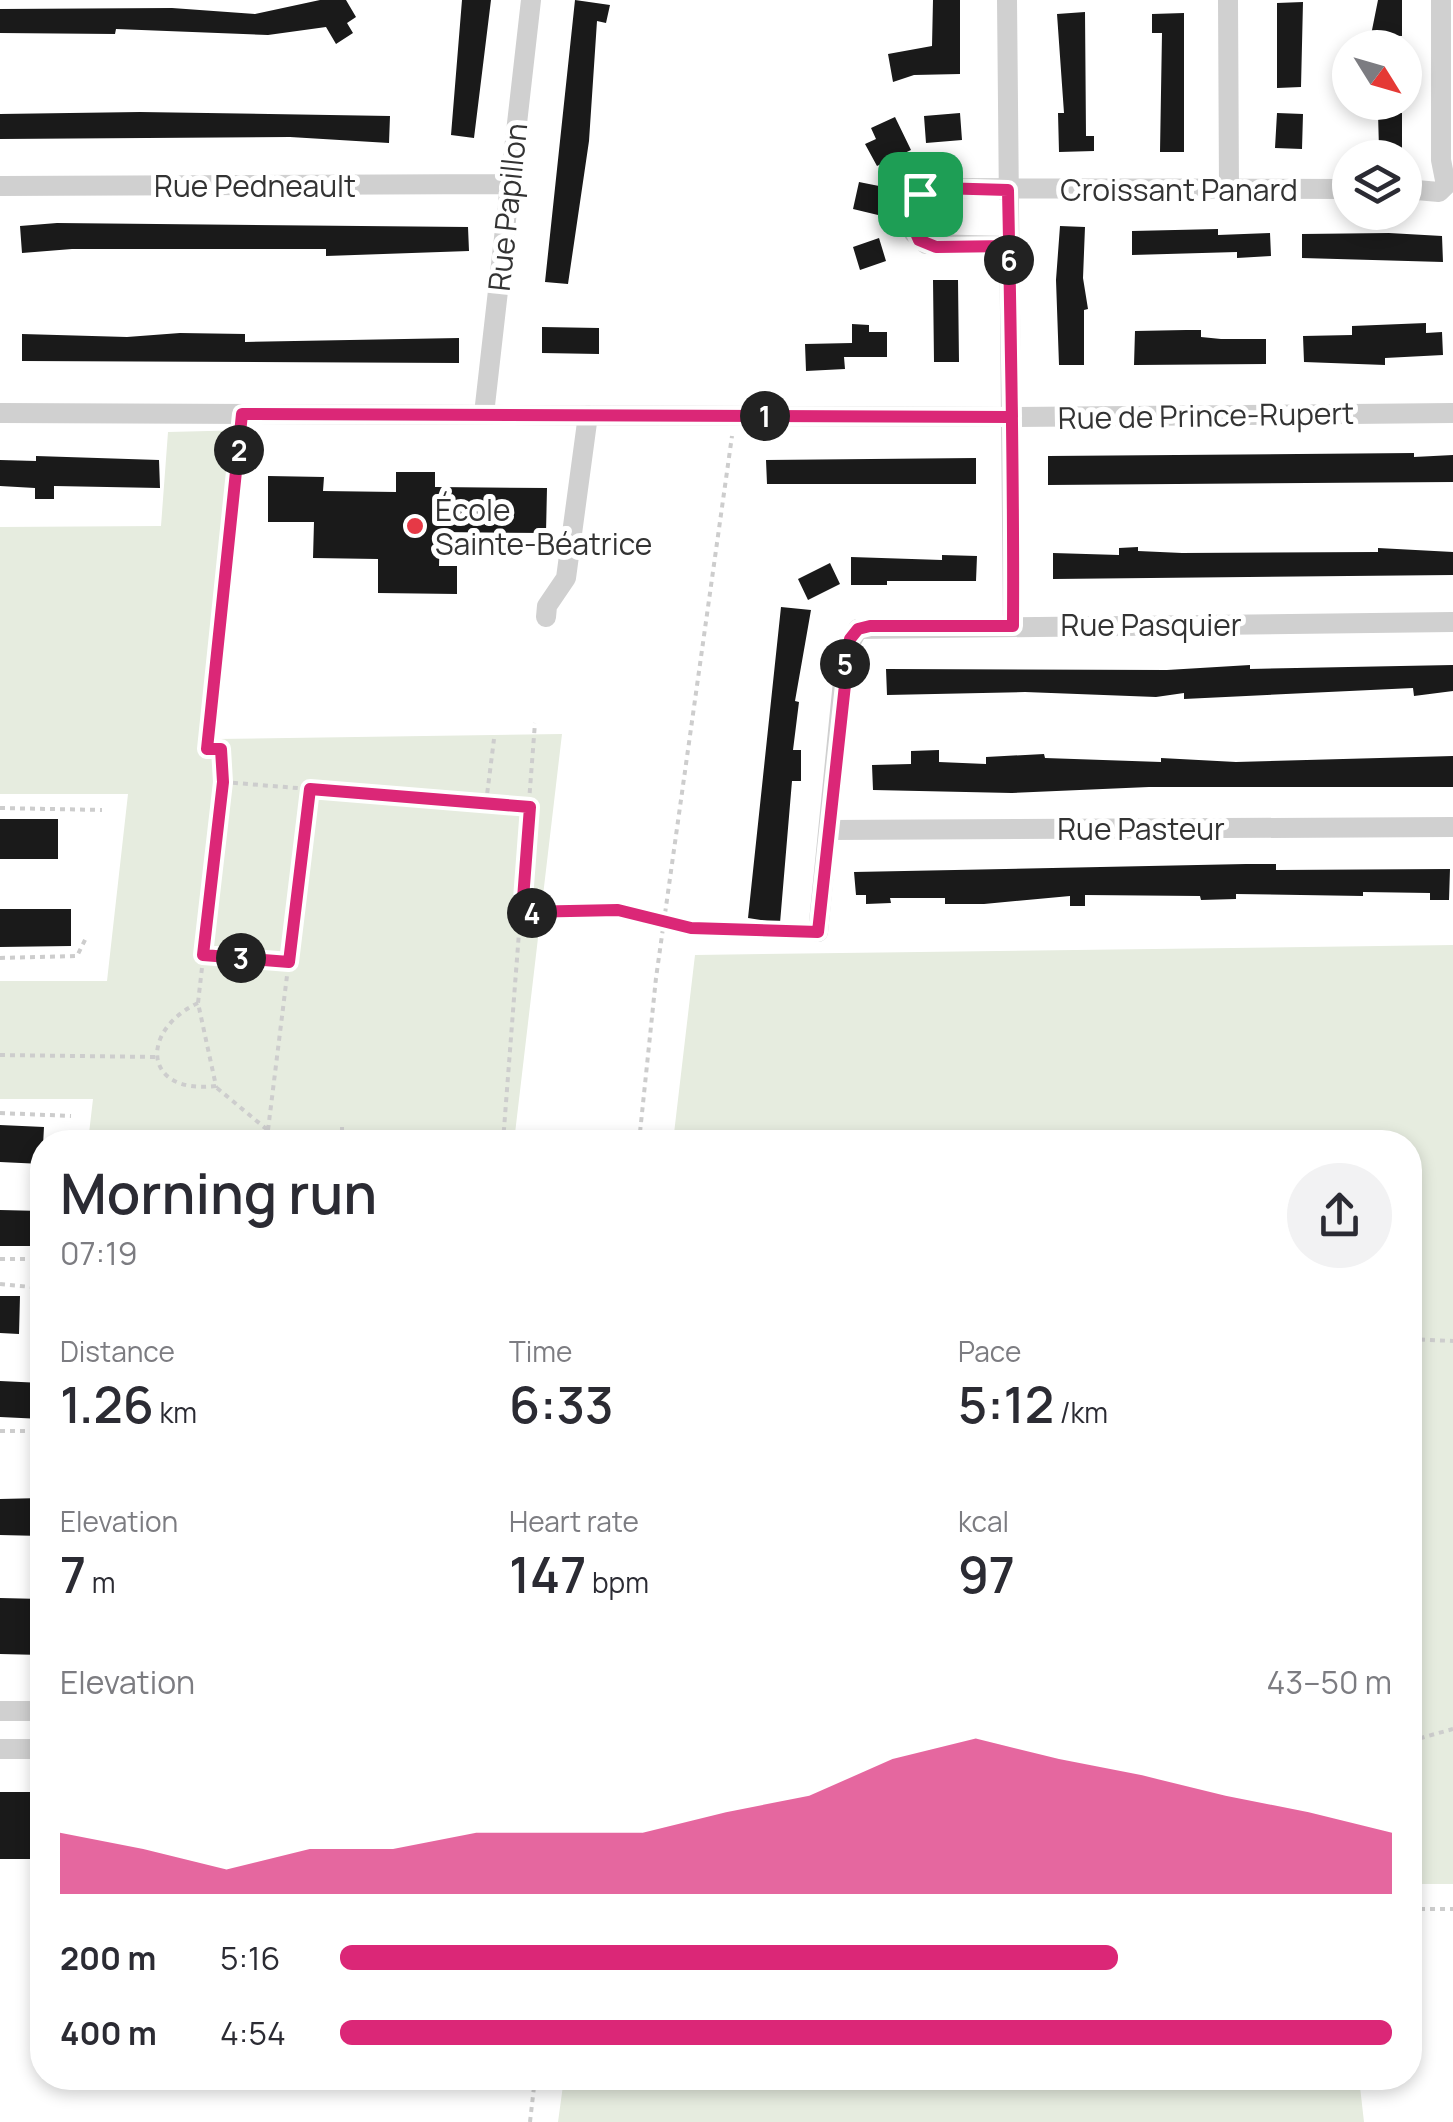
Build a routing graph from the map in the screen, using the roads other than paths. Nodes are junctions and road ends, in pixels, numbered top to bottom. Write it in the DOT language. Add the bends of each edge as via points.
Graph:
graph roads {
  1 [pos="531,0"];
  2 [pos="1007,0"];
  3 [pos="1228,0"];
  4 [pos="1441,0"];
  5 [pos="510,184"];
  6 [pos="0,186"];
  7 [pos="1229,189"];
  8 [pos="1332,189"];
  9 [pos="1008,190"];
  10 [pos="1422,190"];
  11 [pos="1009,246"];
  12 [pos="1453,412"];
  13 [pos="0,413"];
  14 [pos="484,414"];
  15 [pos="588,415"];
  16 [pos="1012,417"];
  17 [pos="546,617"];
  18 [pos="1453,622"];
  19 [pos="1013,626"];
  20 [pos="1453,826"];
  21 [pos="828,830"];
  22 [pos="818,932"];
  23 [pos="0,1711"];
  24 [pos="30,1711"];
  25 [pos="0,1749"];
  26 [pos="30,1749"];
  1 -- 5 [label="street, Rue Papillon"];
  2 -- 9 [label="street"];
  3 -- 7 [label="street"];
  4 -- 10 [label="street" via="1446,185 1439,192"];
  5 -- 6 [label="street, Rue Pedneault"];
  5 -- 14 [label="street, Rue Papillon"];
  7 -- 8 [label="street, Croissant Panard"];
  7 -- 9 [label="street, Croissant Panard"];
  9 -- 11 [label="street"];
  9 -- 11 [label="street, Croissant Panard" via="927,188 914,203 912,224 919,240 936,247"];
  11 -- 16 [label="street"];
  12 -- 16 [label="street, Rue de Prince-Rupert"];
  13 -- 14 [label="street, Rue de Prince-Rupert"];
  14 -- 15 [label="street, Rue de Prince-Rupert"];
  15 -- 16 [label="street, Rue de Prince-Rupert"];
  15 -- 17 [label="street" via="566,578"];
  16 -- 19 [label="street"];
  18 -- 19 [label="street, Rue Pasquier"];
  19 -- 21 [label="street, Rue Pasquier" via="858,629 846,651"];
  20 -- 21 [label="street, Rue Pasteur"];
  21 -- 22 [label="street, Rue Pasquier"];
  23 -- 24 [label="street"];
  25 -- 26 [label="street"];
}
